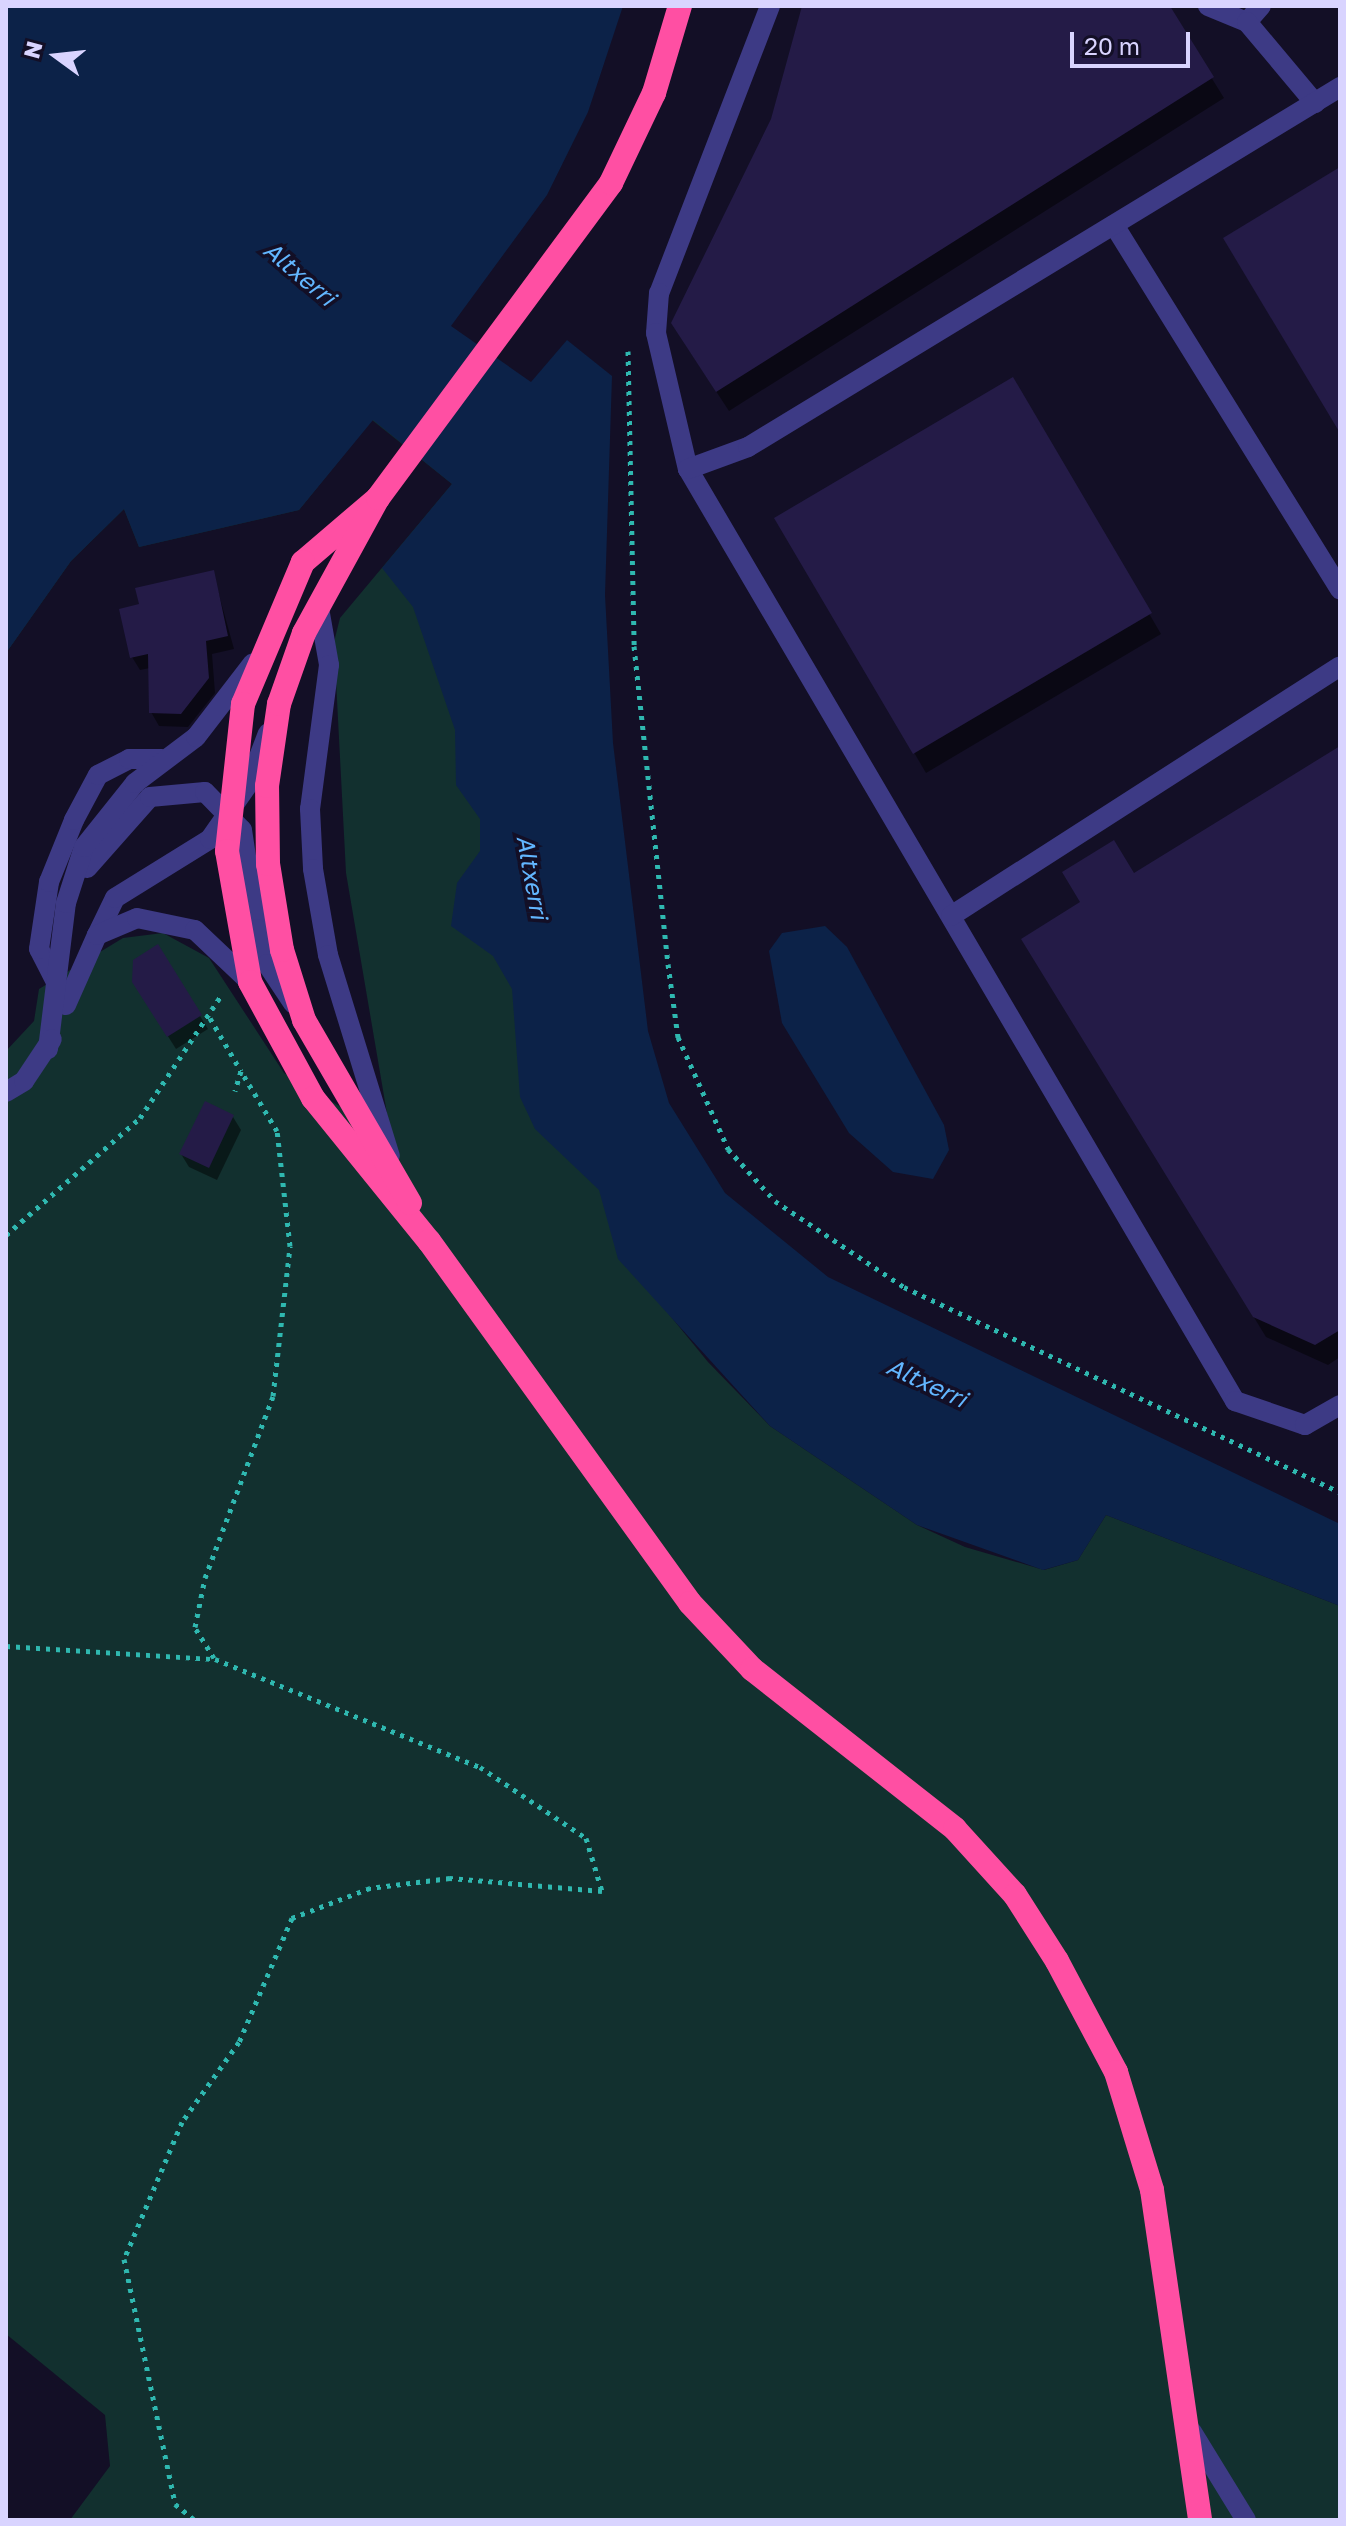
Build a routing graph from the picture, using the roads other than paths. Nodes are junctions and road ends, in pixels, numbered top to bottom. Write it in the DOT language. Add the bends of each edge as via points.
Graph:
graph roads {
  1 [pos="680,6"];
  2 [pos="770,6"];
  3 [pos="1208,6"];
  4 [pos="1254,14"];
  5 [pos="1340,87"];
  6 [pos="1315,103"];
  7 [pos="1114,225"];
  8 [pos="688,469"];
  9 [pos="378,498"];
  10 [pos="1340,590"];
  11 [pos="319,608"];
  12 [pos="262,650"];
  13 [pos="1340,666"];
  14 [pos="279,704"];
  15 [pos="162,759"];
  16 [pos="229,813"];
  17 [pos="66,903"];
  18 [pos="951,916"];
  19 [pos="97,935"];
  20 [pos="243,975"];
  21 [pos="61,992"];
  22 [pos="304,1020"];
  23 [pos="48,1049"];
  24 [pos="6,1092"];
  25 [pos="395,1171"];
  26 [pos="429,1241"];
  27 [pos="1340,1405"];
  28 [pos="1192,2432"];
  29 [pos="1200,2520"];
  30 [pos="1246,2520"];
  1 -- 9 [label="highway" via="654,93 623,158 563,253"];
  2 -- 8 [label="street" via="659,293 656,333"];
  3 -- 4 [label="street"];
  4 -- 6 [label="street"];
  5 -- 6 [label="street"];
  6 -- 7 [label="street"];
  7 -- 8 [label="street" via="748,447"];
  7 -- 10 [label="street"];
  8 -- 18 [label="street"];
  9 -- 11 [label="highway"];
  9 -- 12 [label="highway" via="303,562"];
  11 -- 14 [label="highway"];
  11 -- 25 [label="street" via="329,665 310,809 313,869 328,955"];
  12 -- 15 [label="street" via="196,737"];
  12 -- 16 [label="highway" via="233,751"];
  13 -- 18 [label="street"];
  14 -- 16 [label="street" via="249,783"];
  14 -- 22 [label="highway" via="267,786 268,864"];
  15 -- 17 [label="street" via="84,847"];
  15 -- 21 [label="street" via="129,759 98,775 74,820 49,882 39,949"];
  16 -- 17 [label="street" via="205,792 150,797 108,838"];
  16 -- 19 [label="street" via="196,851 155,868 115,898"];
  16 -- 20 [label="highway" via="227,851"];
  16 -- 22 [label="street" via="242,830 267,964"];
  17 -- 21 [label="street"];
  18 -- 27 [label="street" via="1235,1401 1305,1425"];
  19 -- 20 [label="street" via="137,918 169,920 195,930"];
  19 -- 23 [label="street"];
  20 -- 26 [label="highway" via="313,1098"];
  21 -- 23 [label="street"];
  22 -- 25 [label="highway"];
  23 -- 24 [label="street"];
  25 -- 26 [label="highway"];
  26 -- 28 [label="highway" via="690,1603 752,1669 955,1829 1015,1895 1116,2072 1152,2190"];
  28 -- 29 [label="highway"];
  28 -- 30 [label="street"];
}
